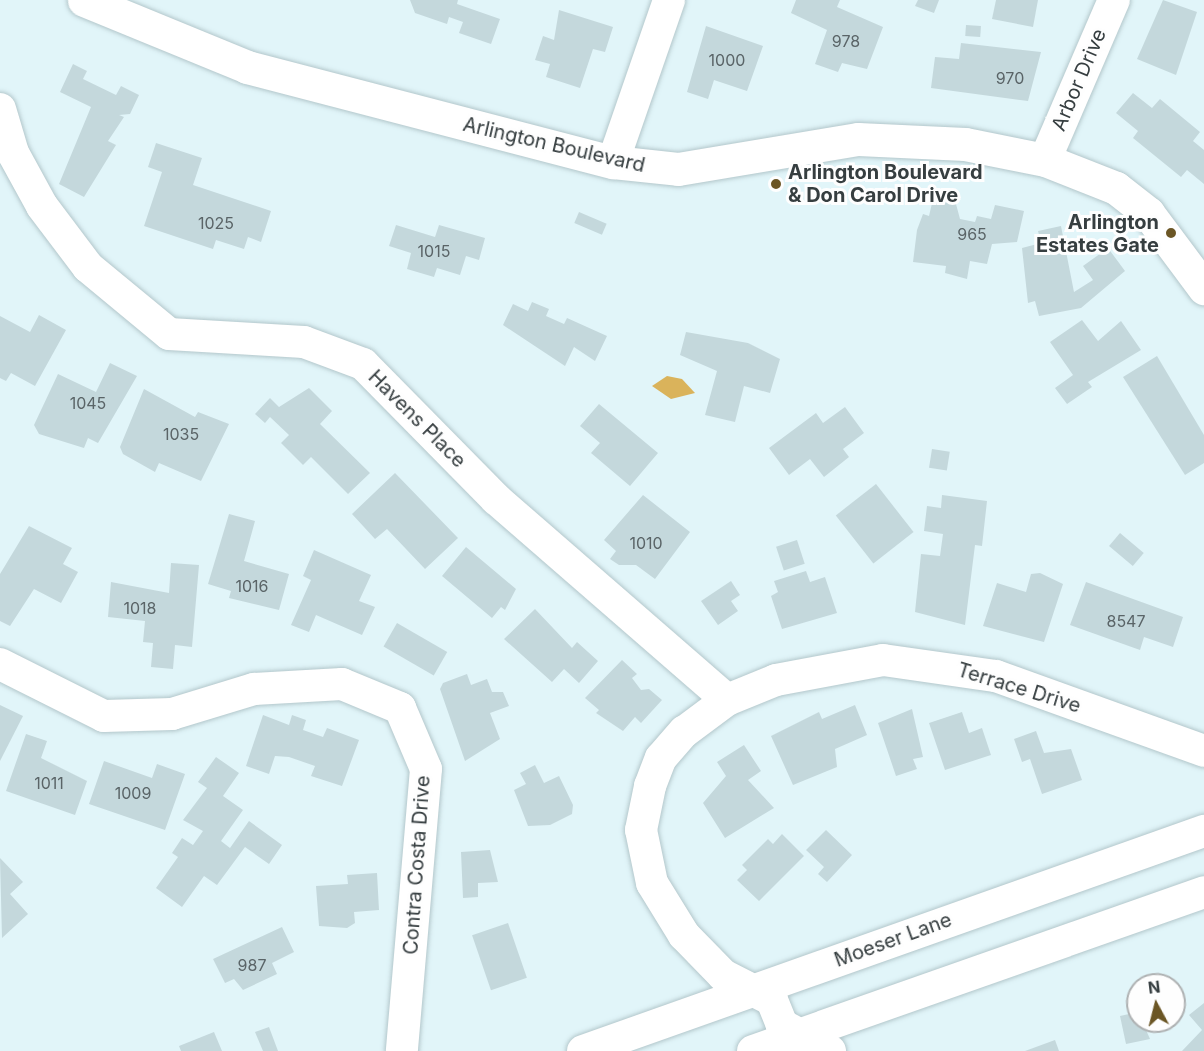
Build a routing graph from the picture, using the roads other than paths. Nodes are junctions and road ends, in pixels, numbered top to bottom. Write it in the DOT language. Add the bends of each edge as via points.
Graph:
graph roads {
  1 [pos="84,0"];
  2 [pos="669,0"];
  3 [pos="1114,0"];
  4 [pos="0,109"];
  5 [pos="1045,160"];
  6 [pos="613,162"];
  7 [pos="1204,288"];
  8 [pos="0,664"];
  9 [pos="728,700"];
  10 [pos="1204,751"];
  11 [pos="1204,831"];
  12 [pos="1204,892"];
  13 [pos="750,992"];
  14 [pos="799,1034"];
  15 [pos="402,1051"];
  16 [pos="583,1051"];
  17 [pos="753,1051"];
  18 [pos="830,1051"];
  1 -- 6 [label="main road, Arlington Boulevard" via="247,67"];
  2 -- 6 [label="street"];
  3 -- 5 [label="street, Arbor Drive"];
  4 -- 9 [label="street, Havens Place" via="13,153 88,267 169,334 304,342 363,364 496,499"];
  5 -- 6 [label="main road, Arlington Boulevard" via="965,144 868,138 678,169"];
  5 -- 7 [label="main road, Arlington Boulevard" via="1116,188 1148,213"];
  8 -- 15 [label="street, Contra Costa Drive" via="104,716 172,714 254,690 342,684 400,708 426,769"];
  9 -- 10 [label="street, Terrace Drive" via="776,680 883,660 953,667 996,676"];
  9 -- 13 [label="street, Terrace Drive" via="684,732 662,758 641,830 652,883 684,935 723,975"];
  11 -- 13 [label="street, Moeser Lane"];
  12 -- 14 [label="street"];
  13 -- 14 [label="street, Terrace Drive" via="772,1000 782,1025"];
  13 -- 16 [label="street, Moeser Lane"];
  14 -- 17 [label="street"];
  14 -- 18 [label="street, Terrace Drive"];
}
